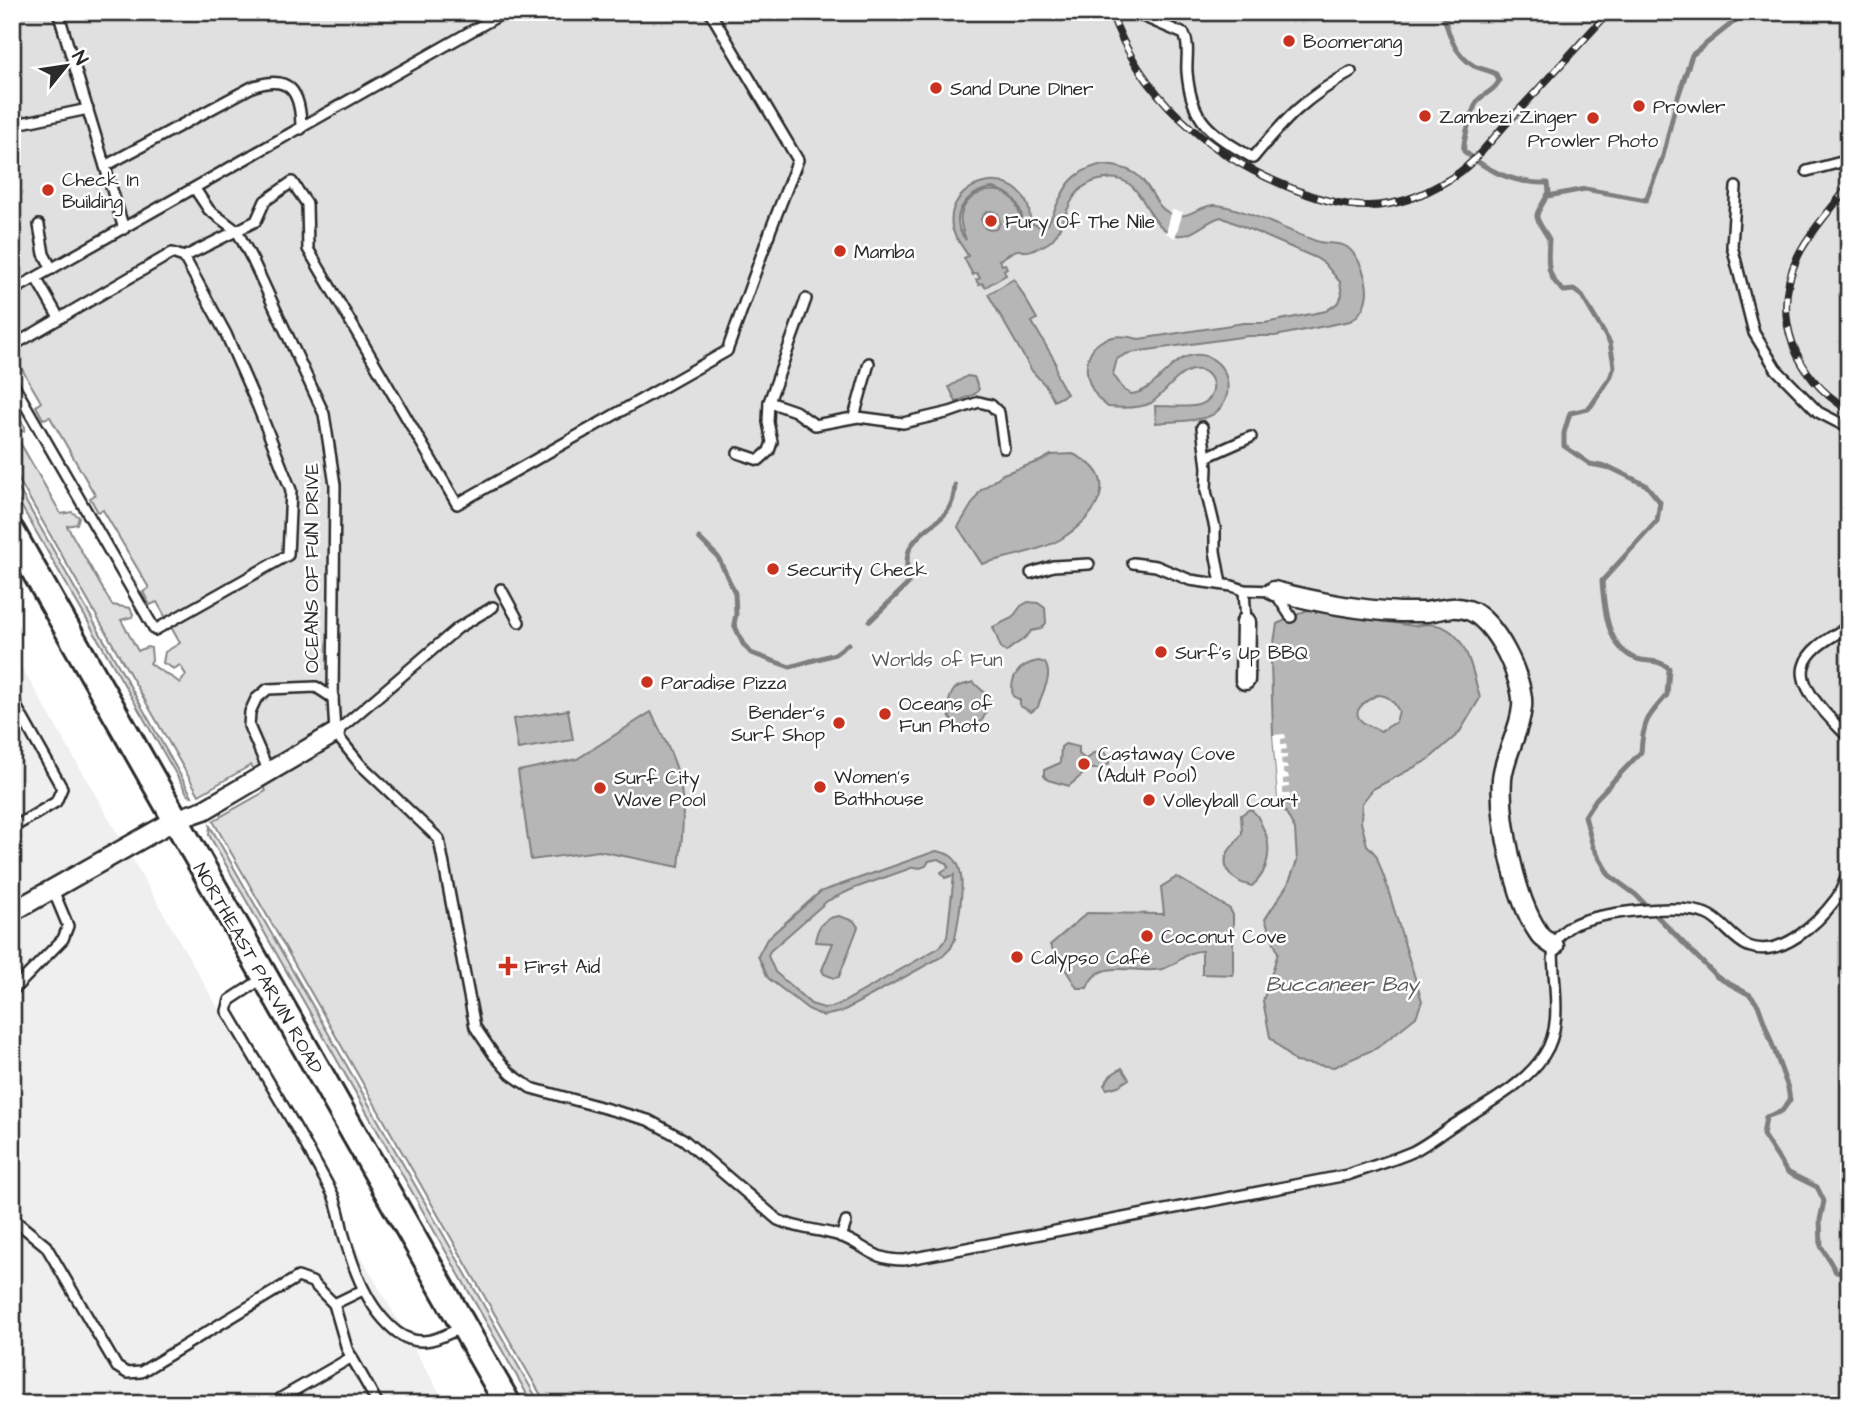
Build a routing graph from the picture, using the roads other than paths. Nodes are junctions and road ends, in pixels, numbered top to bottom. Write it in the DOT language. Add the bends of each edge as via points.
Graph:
graph roads {
  1 [pos="58,12"];
  2 [pos="505,12"];
  3 [pos="710,12"];
  4 [pos="1133,12"];
  5 [pos="1351,72"];
  6 [pos="88,109"];
  7 [pos="12,125"];
  8 [pos="301,129"];
  9 [pos="1849,160"];
  10 [pos="105,166"];
  11 [pos="1807,171"];
  12 [pos="1736,187"];
  13 [pos="195,189"];
  14 [pos="38,225"];
  15 [pos="124,229"];
  16 [pos="237,232"];
  17 [pos="184,257"];
  18 [pos="52,269"];
  19 [pos="36,278"];
  20 [pos="12,291"];
  21 [pos="806,299"];
  22 [pos="59,318"];
  23 [pos="12,346"];
  24 [pos="869,363"];
  25 [pos="12,382"];
  26 [pos="769,402"];
  27 [pos="854,417"];
  28 [pos="1202,427"];
  29 [pos="1849,428"];
  30 [pos="1251,437"];
  31 [pos="1004,448"];
  32 [pos="738,453"];
  33 [pos="1206,457"];
  34 [pos="12,532"];
  35 [pos="1133,563"];
  36 [pos="1089,564"];
  37 [pos="1031,573"];
  38 [pos="1221,584"];
  39 [pos="501,589"];
  40 [pos="1244,590"];
  41 [pos="1274,591"];
  42 [pos="492,607"];
  43 [pos="1291,617"];
  44 [pos="519,622"];
  45 [pos="1245,622"];
  46 [pos="1849,626"];
  47 [pos="1245,680"];
  48 [pos="333,698"];
  49 [pos="12,699"];
  50 [pos="335,733"];
  51 [pos="1849,738"];
  52 [pos="270,772"];
  53 [pos="175,820"];
  54 [pos="12,828"];
  55 [pos="1849,870"];
  56 [pos="53,890"];
  57 [pos="12,912"];
  58 [pos="1554,946"];
  59 [pos="265,977"];
  60 [pos="12,991"];
  61 [pos="12,1217"];
  62 [pos="846,1222"];
  63 [pos="841,1237"];
  64 [pos="363,1290"];
  65 [pos="334,1304"];
  66 [pos="463,1326"];
  67 [pos="352,1357"];
  68 [pos="281,1404"];
  69 [pos="378,1404"];
  70 [pos="508,1404"];
  1 -- 6 [label="lane"];
  2 -- 8 [label="lane"];
  3 -- 16 [label="lane" via="798,160 727,351 457,504 308,249 307,204 292,182 265,201 256,221"];
  4 -- 5 [label="lane" via="1184,34 1191,98 1202,121 1216,137 1253,158 1303,102"];
  6 -- 7 [label="lane"];
  6 -- 10 [label="lane"];
  8 -- 10 [label="lane" via="295,92 270,80"];
  8 -- 13 [label="lane"];
  9 -- 11 [label="lane"];
  10 -- 15 [label="lane"];
  12 -- 29 [label="lane" via="1732,246 1754,333 1776,369 1818,412"];
  13 -- 15 [label="lane"];
  13 -- 16 [label="lane, OCEANS OF FUN DRIVE" via="209,209"];
  14 -- 18 [label="lane"];
  15 -- 18 [label="lane"];
  16 -- 17 [label="lane"];
  16 -- 48 [label="lane, OCEANS OF FUN DRIVE" via="324,414 330,442 335,485"];
  17 -- 22 [label="lane" via="172,253"];
  17 -- 25 [label="lane" via="226,334 291,490 288,555 155,630"];
  18 -- 19 [label="lane"];
  19 -- 20 [label="lane"];
  19 -- 22 [label="lane"];
  21 -- 26 [label="lane"];
  22 -- 23 [label="lane"];
  24 -- 27 [label="lane"];
  26 -- 27 [label="lane" via="795,411 815,425"];
  26 -- 32 [label="lane" via="769,451 760,460"];
  27 -- 31 [label="lane" via="903,422 979,402 999,413"];
  28 -- 33 [label="lane"];
  30 -- 33 [label="lane"];
  33 -- 38 [label="lane" via="1206,491"];
  34 -- 53 [label="street, NORTHEAST PARVIN ROAD"];
  35 -- 38 [label="lane"];
  36 -- 37 [label="lane" via="1053,566"];
  38 -- 40 [label="lane"];
  39 -- 44 [label="lane"];
  40 -- 41 [label="lane"];
  40 -- 45 [label="lane"];
  41 -- 43 [label="lane"];
  41 -- 58 [label="street" via="1366,610 1469,610 1492,627 1515,672 1522,706 1502,777 1502,812 1523,905 1539,935"];
  42 -- 50 [label="lane" via="458,628"];
  45 -- 47 [label="street"];
  46 -- 51 [label="lane" via="1822,643 1803,667 1817,703"];
  48 -- 50 [label="lane, OCEANS OF FUN DRIVE"];
  48 -- 52 [label="lane" via="316,687 268,689 256,698 249,726"];
  49 -- 54 [label="lane" via="62,788 56,802"];
  50 -- 52 [label="street"];
  50 -- 63 [label="lane" via="360,764 439,839 475,1027 511,1074 531,1088 648,1120 683,1139 778,1220"];
  52 -- 53 [label="street" via="204,810"];
  53 -- 56 [label="street"];
  53 -- 59 [label="street, NORTHEAST PARVIN ROAD"];
  55 -- 58 [label="lane" via="1838,897 1794,939 1778,946 1759,949 1745,945 1708,914 1689,909 1587,920 1562,933"];
  56 -- 57 [label="street"];
  56 -- 60 [label="lane" via="68,926 63,939"];
  58 -- 63 [label="lane" via="1554,1032 1545,1055 1507,1091 1414,1151 1347,1175 904,1260 873,1255"];
  59 -- 64 [label="lane" via="230,1000 227,1012 333,1194"];
  59 -- 66 [label="street, NORTHEAST PARVIN ROAD"];
  61 -- 65 [label="lane" via="46,1246 117,1367 127,1373 141,1372 298,1278 312,1282"];
  62 -- 63 [label="lane"];
  64 -- 65 [label="lane"];
  64 -- 66 [label="lane" via="383,1317 411,1341 442,1338"];
  65 -- 67 [label="lane"];
  66 -- 70 [label="street, NORTHEAST PARVIN ROAD"];
  67 -- 68 [label="lane" via="281,1398"];
  67 -- 69 [label="lane"];
}
